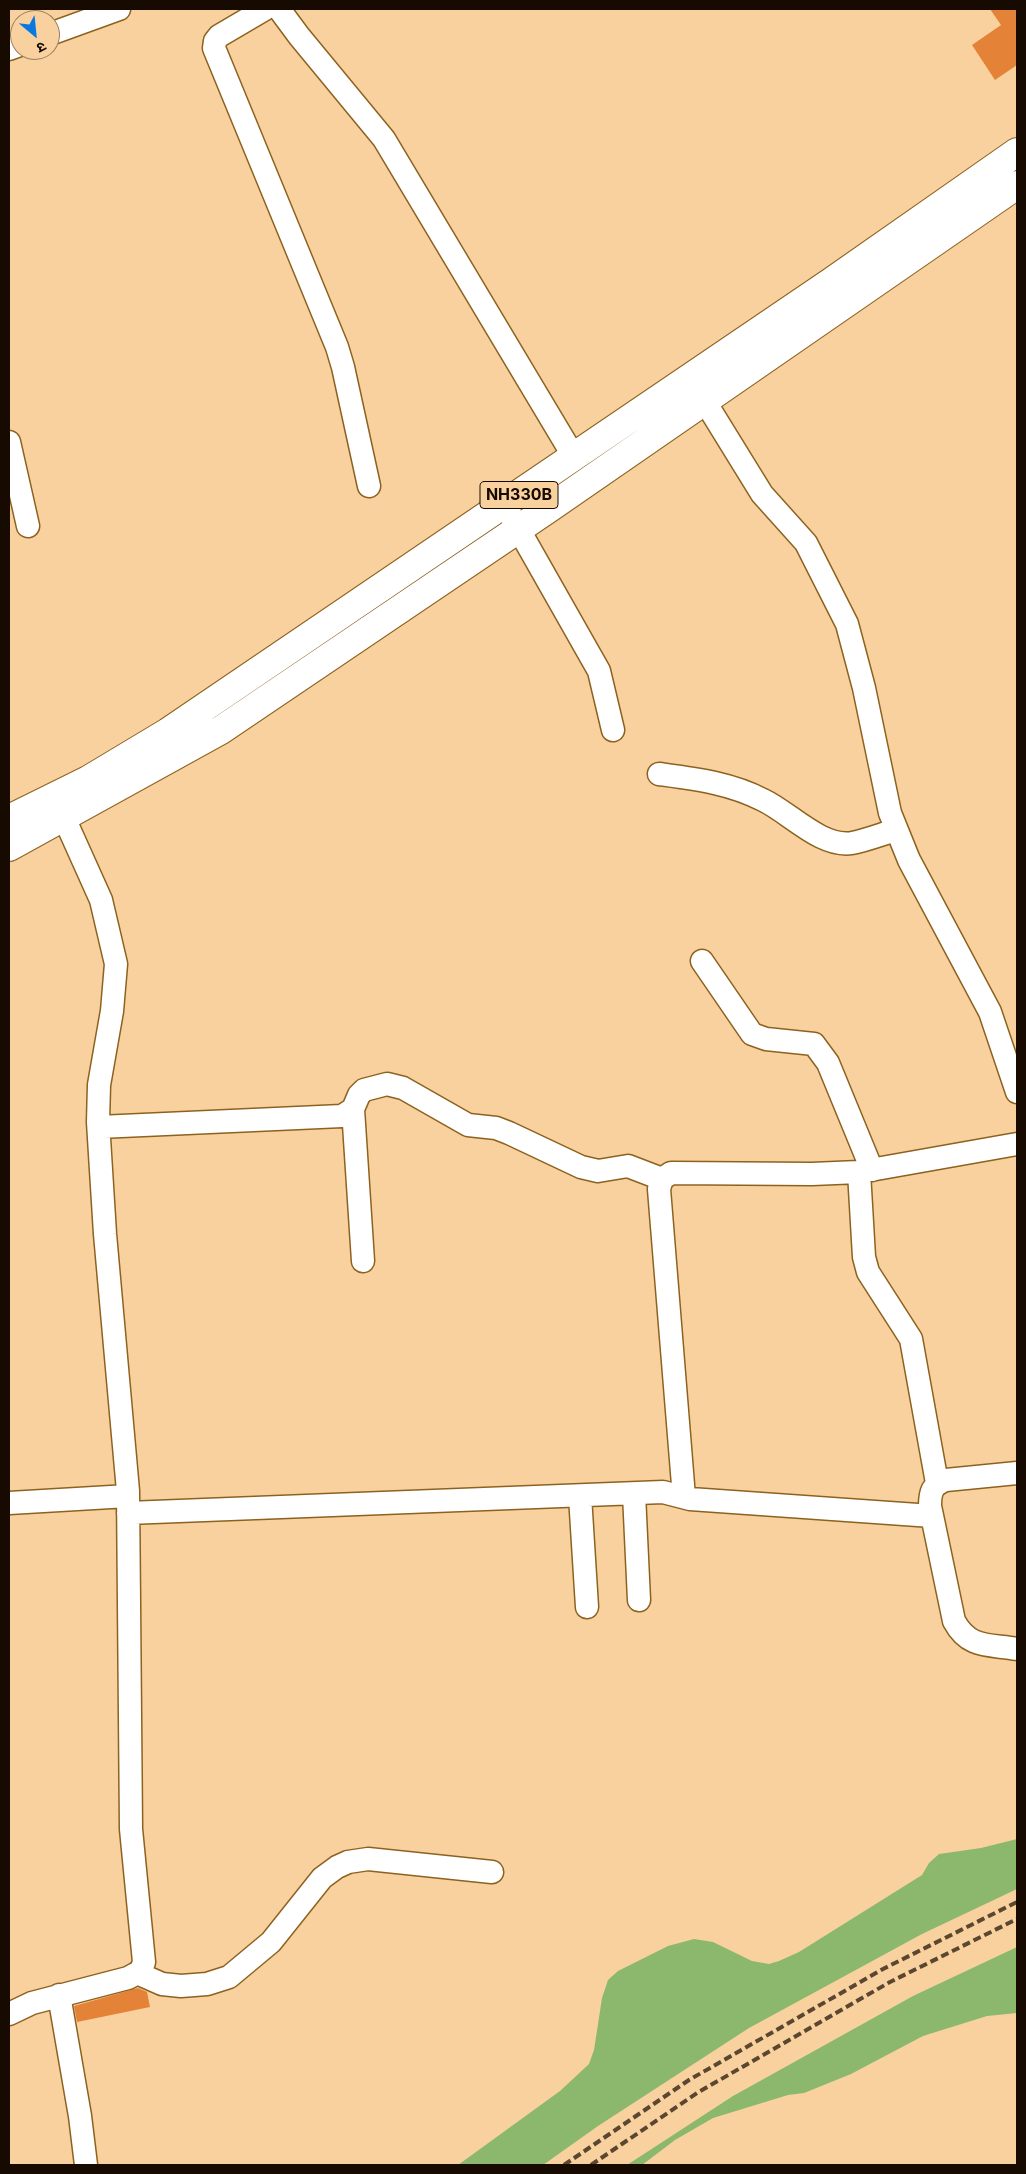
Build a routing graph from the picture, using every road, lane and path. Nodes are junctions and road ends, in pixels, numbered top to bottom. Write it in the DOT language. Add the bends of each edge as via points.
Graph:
graph roads {
  1 [pos="119,9"];
  2 [pos="265,9"];
  3 [pos="279,9"];
  4 [pos="60,30"];
  5 [pos="1017,152"];
  6 [pos="1017,185"];
  7 [pos="690,378"];
  8 [pos="705,401"];
  9 [pos="9,442"];
  10 [pos="574,457"];
  11 [pos="369,486"];
  12 [pos="504,505"];
  13 [pos="28,526"];
  14 [pos="520,528"];
  15 [pos="613,730"];
  16 [pos="659,774"];
  17 [pos="59,806"];
  18 [pos="9,818"];
  19 [pos="896,830"];
  20 [pos="9,847"];
  21 [pos="702,961"];
  22 [pos="1017,1092"];
  23 [pos="353,1109"];
  24 [pos="98,1128"];
  25 [pos="1017,1144"];
  26 [pos="865,1171"];
  27 [pos="662,1179"];
  28 [pos="363,1261"];
  29 [pos="1017,1473"];
  30 [pos="937,1484"];
  31 [pos="634,1494"];
  32 [pos="580,1496"];
  33 [pos="684,1497"];
  34 [pos="9,1503"];
  35 [pos="128,1505"];
  36 [pos="932,1516"];
  37 [pos="639,1600"];
  38 [pos="587,1607"];
  39 [pos="1017,1649"];
  40 [pos="492,1872"];
  41 [pos="137,1973"];
  42 [pos="59,1995"];
  43 [pos="9,2014"];
  44 [pos="86,2165"];
  1 -- 4 [label="street"];
  2 -- 11 [label="street" via="220,36 214,48 337,347"];
  3 -- 10 [label="street" via="384,139"];
  5 -- 7 [label="highway, NH330B"];
  6 -- 8 [label="highway, NH330B"];
  7 -- 8 [label="street"];
  7 -- 10 [label="highway, NH330B"];
  8 -- 14 [label="highway, NH330B"];
  8 -- 19 [label="street" via="762,494 806,543 847,624"];
  9 -- 13 [label="street"];
  10 -- 12 [label="highway, NH330B"];
  12 -- 14 [label="street"];
  12 -- 17 [label="highway, NH330B" via="168,732 88,780"];
  14 -- 15 [label="street" via="600,671"];
  14 -- 17 [label="highway, NH330B" via="221,730"];
  16 -- 19 [label="street" via="736,788 765,801 832,841 850,843"];
  17 -- 18 [label="highway, NH330B"];
  17 -- 20 [label="highway, NH330B"];
  17 -- 24 [label="street" via="101,900 116,964 100,1085"];
  19 -- 22 [label="street" via="990,1012"];
  21 -- 26 [label="street" via="752,1034 766,1040 814,1044 828,1063"];
  23 -- 24 [label="street" via="342,1116"];
  23 -- 27 [label="street" via="364,1090 387,1084 403,1088 468,1125 496,1128 581,1167 598,1171 628,1166"];
  23 -- 28 [label="street"];
  24 -- 35 [label="street"];
  25 -- 26 [label="street"];
  26 -- 27 [label="street" via="671,1173"];
  26 -- 30 [label="street" via="864,1257 868,1272 911,1339"];
  27 -- 33 [label="street" via="659,1189"];
  29 -- 30 [label="street" via="946,1480"];
  30 -- 36 [label="street" via="930,1495"];
  31 -- 32 [label="street"];
  31 -- 33 [label="street" via="663,1492"];
  31 -- 37 [label="street"];
  32 -- 35 [label="street"];
  32 -- 38 [label="street"];
  33 -- 36 [label="street"];
  34 -- 35 [label="street"];
  35 -- 41 [label="street" via="131,1830 144,1962"];
  36 -- 39 [label="street" via="954,1621 961,1634 972,1642"];
  40 -- 41 [label="street" via="368,1859 348,1862 322,1878 271,1942 229,1977 207,1984 181,1986 162,1984"];
  41 -- 42 [label="street"];
  42 -- 43 [label="street"];
  42 -- 44 [label="street"];
}
